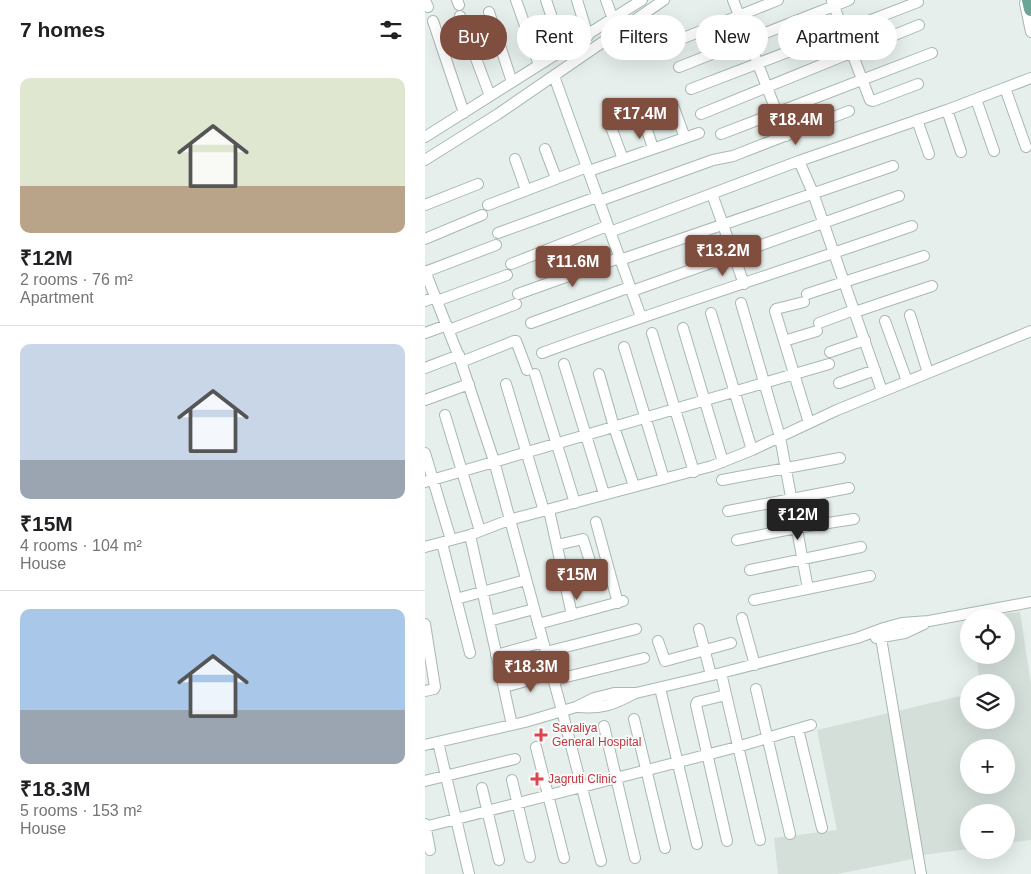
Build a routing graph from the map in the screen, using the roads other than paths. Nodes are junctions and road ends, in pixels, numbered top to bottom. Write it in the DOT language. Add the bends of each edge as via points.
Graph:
graph roads {
  1 [pos="516,0"];
  2 [pos="546,0"];
  3 [pos="577,0"];
  4 [pos="606,0"];
  5 [pos="662,0"];
  6 [pos="733,0"];
  7 [pos="778,0"];
  8 [pos="849,0"];
  9 [pos="1025,0"];
  10 [pos="1029,0"];
  11 [pos="639,1"];
  12 [pos="918,2"];
  13 [pos="833,3"];
  14 [pos="459,7"];
  15 [pos="1031,9"];
  16 [pos="489,12"];
  17 [pos="551,15"];
  18 [pos="582,15"];
  19 [pos="612,15"];
  20 [pos="619,15"];
  21 [pos="739,15"];
  22 [pos="838,15"];
  23 [pos="882,15"];
  24 [pos="433,21"];
  25 [pos="919,25"];
  26 [pos="768,31"];
  27 [pos="1031,32"];
  28 [pos="897,35"];
  29 [pos="932,53"];
  30 [pos="778,56"];
  31 [pos="547,60"];
  32 [pos="697,60"];
  33 [pos="756,60"];
  34 [pos="837,60"];
  35 [pos="854,60"];
  36 [pos="758,64"];
  37 [pos="539,65"];
  38 [pos="679,67"];
  39 [pos="554,76"];
  40 [pos="862,78"];
  41 [pos="1031,78"];
  42 [pos="512,82"];
  43 [pos="918,84"];
  44 [pos="767,88"];
  45 [pos="1005,88"];
  46 [pos="691,89"];
  47 [pos="490,96"];
  48 [pos="976,99"];
  49 [pos="675,108"];
  50 [pos="947,110"];
  51 [pos="849,111"];
  52 [pos="464,112"];
  53 [pos="777,113"];
  54 [pos="701,114"];
  55 [pos="643,118"];
  56 [pos="917,120"];
  57 [pos="611,127"];
  58 [pos="699,133"];
  59 [pos="721,134"];
  60 [pos="787,136"];
  61 [pos="425,137"];
  62 [pos="685,138"];
  63 [pos="1026,147"];
  64 [pos="653,148"];
  65 [pos="545,149"];
  66 [pos="994,151"];
  67 [pos="961,152"];
  68 [pos="929,154"];
  69 [pos="515,159"];
  70 [pos="623,159"];
  71 [pos="425,160"];
  72 [pos="799,160"];
  73 [pos="893,166"];
  74 [pos="588,169"];
  75 [pos="556,178"];
  76 [pos="478,184"];
  77 [pos="526,190"];
  78 [pos="813,193"];
  79 [pos="712,194"];
  80 [pos="899,196"];
  81 [pos="598,199"];
  82 [pos="488,204"];
  83 [pos="425,205"];
  84 [pos="482,215"];
  85 [pos="823,223"];
  86 [pos="723,225"];
  87 [pos="912,226"];
  88 [pos="609,229"];
  89 [pos="498,233"];
  90 [pos="425,239"];
  91 [pos="496,245"];
  92 [pos="834,253"];
  93 [pos="733,255"];
  94 [pos="924,256"];
  95 [pos="620,259"];
  96 [pos="511,264"];
  97 [pos="426,274"];
  98 [pos="507,275"];
  99 [pos="844,282"];
  100 [pos="744,284"];
  101 [pos="932,286"];
  102 [pos="631,289"];
  103 [pos="432,300"];
  104 [pos="741,303"];
  105 [pos="855,311"];
  106 [pos="711,313"];
  107 [pos="910,315"];
  108 [pos="641,317"];
  109 [pos="885,321"];
  110 [pos="531,323"];
  111 [pos="448,328"];
  112 [pos="683,328"];
  113 [pos="1031,331"];
  114 [pos="425,333"];
  115 [pos="652,333"];
  116 [pos="865,340"];
  117 [pos="784,341"];
  118 [pos="624,347"];
  119 [pos="830,352"];
  120 [pos="542,353"];
  121 [pos="460,358"];
  122 [pos="564,364"];
  123 [pos="829,364"];
  124 [pos="425,368"];
  125 [pos="875,370"];
  126 [pos="928,373"];
  127 [pos="599,374"];
  128 [pos="793,374"];
  129 [pos="907,381"];
  130 [pos="764,383"];
  131 [pos="839,383"];
  132 [pos="469,384"];
  133 [pos="506,384"];
  134 [pos="882,391"];
  135 [pos="734,392"];
  136 [pos="426,398"];
  137 [pos="704,399"];
  138 [pos="674,409"];
  139 [pos="445,415"];
  140 [pos="645,418"];
  141 [pos="809,423"];
  142 [pos="614,427"];
  143 [pos="585,435"];
  144 [pos="780,437"];
  145 [pos="556,444"];
  146 [pos="752,450"];
  147 [pos="526,452"];
  148 [pos="425,454"];
  149 [pos="840,458"];
  150 [pos="493,461"];
  151 [pos="723,462"];
  152 [pos="785,469"];
  153 [pos="462,470"];
  154 [pos="694,472"];
  155 [pos="664,479"];
  156 [pos="429,480"];
  157 [pos="722,480"];
  158 [pos="634,486"];
  159 [pos="849,488"];
  160 [pos="604,494"];
  161 [pos="790,500"];
  162 [pos="575,503"];
  163 [pos="546,511"];
  164 [pos="728,511"];
  165 [pos="854,519"];
  166 [pos="509,520"];
  167 [pos="596,522"];
  168 [pos="796,528"];
  169 [pos="475,533"];
  170 [pos="737,540"];
  171 [pos="446,542"];
  172 [pos="557,545"];
  173 [pos="425,547"];
  174 [pos="861,548"];
  175 [pos="802,559"];
  176 [pos="750,570"];
  177 [pos="869,576"];
  178 [pos="564,578"];
  179 [pos="526,580"];
  180 [pos="809,589"];
  181 [pos="483,591"];
  182 [pos="456,599"];
  183 [pos="754,600"];
  184 [pos="1031,602"];
  185 [pos="534,610"];
  186 [pos="572,615"];
  187 [pos="743,618"];
  188 [pos="489,621"];
  189 [pos="929,621"];
  190 [pos="425,624"];
  191 [pos="538,624"];
  192 [pos="636,629"];
  193 [pos="699,629"];
  194 [pos="857,638"];
  195 [pos="881,638"];
  196 [pos="658,641"];
  197 [pos="731,643"];
  198 [pos="545,647"];
  199 [pos="705,651"];
  200 [pos="470,653"];
  201 [pos="496,655"];
  202 [pos="644,658"];
  203 [pos="755,665"];
  204 [pos="716,674"];
  205 [pos="553,677"];
  206 [pos="504,688"];
  207 [pos="660,688"];
  208 [pos="756,690"];
  209 [pos="425,691"];
  210 [pos="726,695"];
  211 [pos="563,711"];
  212 [pos="634,719"];
  213 [pos="512,725"];
  214 [pos="811,725"];
  215 [pos="604,726"];
  216 [pos="798,729"];
  217 [pos="768,738"];
  218 [pos="438,742"];
  219 [pos="425,745"];
  220 [pos="737,746"];
  221 [pos="536,747"];
  222 [pos="707,754"];
  223 [pos="515,759"];
  224 [pos="677,762"];
  225 [pos="647,770"];
  226 [pos="447,776"];
  227 [pos="616,778"];
  228 [pos="512,780"];
  229 [pos="425,781"];
  230 [pos="582,787"];
  231 [pos="482,788"];
  232 [pos="549,796"];
  233 [pos="518,804"];
  234 [pos="488,811"];
  235 [pos="457,819"];
  236 [pos="425,826"];
  237 [pos="821,828"];
  238 [pos="790,834"];
  239 [pos="760,840"];
  240 [pos="727,841"];
  241 [pos="697,844"];
  242 [pos="665,848"];
  243 [pos="430,850"];
  244 [pos="530,857"];
  245 [pos="564,858"];
  246 [pos="635,858"];
  247 [pos="499,860"];
  248 [pos="601,862"];
  249 [pos="469,874"];
  250 [pos="921,874"];
  1 -- 37 [label="street"];
  2 -- 17 [label="street"];
  3 -- 18 [label="street"];
  4 -- 19 [label="street"];
  5 -- 39 [label="street"];
  6 -- 21 [label="street"];
  7 -- 21 [label="street"];
  8 -- 13 [label="street"];
  9 -- 27 [label="street"];
  10 -- 15 [label="main road"];
  11 -- 20 [label="street"];
  12 -- 23 [label="street"];
  13 -- 22 [label="street"];
  13 -- 26 [label="street"];
  14 -- 47 [label="street"];
  16 -- 42 [label="street"];
  24 -- 52 [label="street"];
  25 -- 28 [label="street"];
  29 -- 40 [label="street"];
  30 -- 36 [label="street"];
  31 -- 37 [label="street"];
  32 -- 38 [label="street"];
  33 -- 36 [label="street"];
  34 -- 44 [label="street"];
  35 -- 40 [label="street"];
  36 -- 44 [label="street"];
  36 -- 46 [label="street"];
  37 -- 42 [label="street"];
  39 -- 71 [label="street"];
  39 -- 74 [label="street"];
  40 -- 43 [label="street" via="873,101"];
  40 -- 53 [label="street"];
  41 -- 45 [label="street"];
  42 -- 47 [label="street"];
  44 -- 53 [label="street"];
  44 -- 54 [label="street"];
  45 -- 48 [label="street"];
  45 -- 63 [label="street"];
  47 -- 52 [label="street"];
  48 -- 50 [label="street"];
  48 -- 66 [label="street"];
  49 -- 62 [label="street"];
  50 -- 56 [label="street"];
  50 -- 67 [label="street"];
  51 -- 60 [label="street"];
  52 -- 61 [label="street"];
  53 -- 59 [label="street"];
  53 -- 60 [label="street"];
  55 -- 64 [label="street"];
  56 -- 68 [label="street"];
  56 -- 72 [label="street"];
  57 -- 70 [label="street"];
  58 -- 62 [label="street"];
  60 -- 81 [label="street"];
  62 -- 64 [label="street"];
  64 -- 70 [label="street"];
  65 -- 75 [label="street"];
  69 -- 77 [label="street"];
  70 -- 74 [label="street"];
  72 -- 78 [label="street"];
  72 -- 79 [label="street"];
  73 -- 78 [label="street"];
  74 -- 75 [label="street"];
  74 -- 81 [label="street"];
  75 -- 77 [label="street"];
  76 -- 83 [label="street"];
  77 -- 82 [label="street"];
  78 -- 85 [label="street"];
  78 -- 86 [label="street"];
  79 -- 86 [label="street"];
  79 -- 88 [label="street"];
  80 -- 85 [label="street"];
  81 -- 88 [label="street"];
  81 -- 89 [label="street"];
  84 -- 90 [label="street"];
  85 -- 92 [label="street"];
  85 -- 93 [label="street"];
  86 -- 93 [label="street"];
  86 -- 95 [label="street"];
  87 -- 92 [label="street"];
  88 -- 95 [label="street"];
  88 -- 96 [label="street"];
  91 -- 97 [label="street"];
  92 -- 99 [label="street"];
  92 -- 100 [label="street"];
  93 -- 100 [label="street"];
  93 -- 102 [label="street"];
  94 -- 99 [label="street"];
  95 -- 102 [label="street"];
  95 -- 111 [label="street"];
  97 -- 103 [label="street"];
  98 -- 103 [label="street"];
  99 -- 105 [label="street"];
  99 -- 117 [label="street" via="775,310"];
  100 -- 108 [label="street"];
  101 -- 105 [label="street"];
  102 -- 108 [label="street"];
  102 -- 110 [label="street"];
  103 -- 111 [label="street"];
  104 -- 130 [label="street"];
  105 -- 116 [label="street"];
  105 -- 117 [label="street"];
  106 -- 135 [label="street"];
  107 -- 126 [label="street"];
  108 -- 120 [label="street"];
  109 -- 129 [label="street"];
  111 -- 114 [label="street"];
  111 -- 121 [label="street"];
  112 -- 137 [label="street"];
  113 -- 126 [label="street"];
  115 -- 138 [label="street"];
  116 -- 119 [label="street"];
  116 -- 125 [label="street"];
  117 -- 128 [label="street"];
  118 -- 140 [label="street"];
  121 -- 124 [label="street"];
  121 -- 132 [label="street"];
  121 -- 145 [label="street" via="516,342 531,372"];
  122 -- 143 [label="street"];
  123 -- 128 [label="street"];
  125 -- 131 [label="street"];
  125 -- 134 [label="street"];
  126 -- 129 [label="street"];
  127 -- 142 [label="street"];
  128 -- 130 [label="street"];
  128 -- 141 [label="street"];
  129 -- 134 [label="street"];
  130 -- 135 [label="street"];
  130 -- 144 [label="street"];
  132 -- 136 [label="street"];
  132 -- 150 [label="street"];
  133 -- 147 [label="street"];
  134 -- 141 [label="street"];
  135 -- 137 [label="street"];
  135 -- 146 [label="street"];
  137 -- 138 [label="street"];
  137 -- 151 [label="street"];
  138 -- 140 [label="street"];
  138 -- 154 [label="street"];
  139 -- 153 [label="street"];
  140 -- 142 [label="street"];
  140 -- 155 [label="street"];
  141 -- 144 [label="street"];
  142 -- 143 [label="street"];
  142 -- 158 [label="street"];
  143 -- 145 [label="street"];
  143 -- 160 [label="street"];
  144 -- 146 [label="street"];
  144 -- 152 [label="street"];
  145 -- 147 [label="street"];
  145 -- 162 [label="street"];
  146 -- 151 [label="street"];
  147 -- 150 [label="street"];
  147 -- 163 [label="street"];
  148 -- 156 [label="street"];
  149 -- 152 [label="street"];
  150 -- 153 [label="street"];
  150 -- 166 [label="street"];
  151 -- 154 [label="street"];
  152 -- 157 [label="street"];
  152 -- 161 [label="street"];
  153 -- 156 [label="street"];
  153 -- 169 [label="street"];
  154 -- 155 [label="street"];
  155 -- 158 [label="street"];
  156 -- 171 [label="street"];
  158 -- 160 [label="street"];
  159 -- 161 [label="street"];
  160 -- 162 [label="street"];
  161 -- 164 [label="street"];
  161 -- 168 [label="street"];
  162 -- 163 [label="street"];
  163 -- 166 [label="street"];
  163 -- 172 [label="street"];
  165 -- 168 [label="street"];
  166 -- 169 [label="street"];
  166 -- 179 [label="street"];
  167 -- 186 [label="street" via="620,602"];
  168 -- 170 [label="street"];
  168 -- 175 [label="street"];
  169 -- 171 [label="street"];
  169 -- 181 [label="street"];
  171 -- 173 [label="street"];
  171 -- 182 [label="street"];
  172 -- 178 [label="street"];
  172 -- 178 [label="street" via="583,539 592,568 591,572"];
  174 -- 175 [label="street"];
  175 -- 176 [label="street"];
  175 -- 180 [label="street"];
  177 -- 180 [label="street"];
  178 -- 186 [label="street"];
  179 -- 181 [label="street"];
  179 -- 185 [label="street"];
  180 -- 183 [label="street"];
  181 -- 182 [label="street"];
  181 -- 188 [label="street"];
  182 -- 200 [label="street"];
  184 -- 189 [label="street"];
  185 -- 188 [label="street"];
  185 -- 191 [label="street"];
  186 -- 191 [label="street"];
  187 -- 203 [label="street"];
  188 -- 201 [label="street"];
  189 -- 194 [label="street" via="902,623"];
  189 -- 195 [label="street"];
  190 -- 209 [label="street" via="435,687"];
  191 -- 198 [label="street"];
  192 -- 198 [label="street"];
  193 -- 199 [label="street"];
  194 -- 195 [label="street"];
  194 -- 203 [label="street"];
  195 -- 250 [label="street"];
  196 -- 199 [label="street" via="665,661"];
  197 -- 199 [label="street"];
  198 -- 201 [label="street"];
  198 -- 205 [label="street"];
  199 -- 204 [label="street"];
  201 -- 206 [label="street"];
  202 -- 205 [label="street"];
  203 -- 204 [label="street"];
  204 -- 207 [label="street"];
  204 -- 210 [label="street"];
  205 -- 206 [label="street"];
  205 -- 211 [label="street"];
  206 -- 213 [label="street"];
  207 -- 211 [label="street" via="636,693 615,704"];
  207 -- 224 [label="street"];
  208 -- 217 [label="street"];
  210 -- 220 [label="street"];
  210 -- 222 [label="street" via="697,702 696,705"];
  211 -- 213 [label="street"];
  211 -- 230 [label="street"];
  212 -- 225 [label="street"];
  213 -- 218 [label="street"];
  214 -- 216 [label="street"];
  215 -- 227 [label="street"];
  216 -- 217 [label="street"];
  216 -- 237 [label="street"];
  217 -- 220 [label="street"];
  217 -- 238 [label="street"];
  218 -- 219 [label="street"];
  218 -- 226 [label="street"];
  220 -- 222 [label="street"];
  220 -- 239 [label="street"];
  221 -- 232 [label="street"];
  222 -- 224 [label="street"];
  222 -- 240 [label="street"];
  223 -- 226 [label="street"];
  224 -- 225 [label="street"];
  224 -- 241 [label="street"];
  225 -- 227 [label="street"];
  225 -- 242 [label="street"];
  226 -- 229 [label="street"];
  226 -- 235 [label="street"];
  227 -- 230 [label="street"];
  227 -- 246 [label="street"];
  228 -- 233 [label="street"];
  230 -- 232 [label="street"];
  230 -- 248 [label="street"];
  231 -- 234 [label="street"];
  232 -- 233 [label="street"];
  232 -- 245 [label="street"];
  233 -- 234 [label="street"];
  233 -- 244 [label="street"];
  234 -- 235 [label="street"];
  234 -- 247 [label="street"];
  235 -- 236 [label="street"];
  235 -- 249 [label="street"];
  236 -- 243 [label="street"];
}
